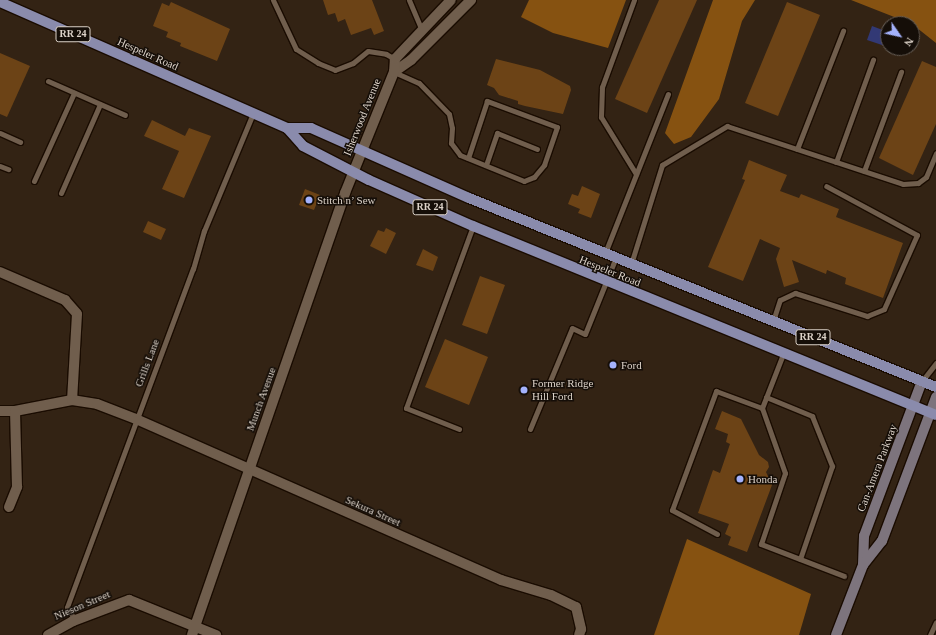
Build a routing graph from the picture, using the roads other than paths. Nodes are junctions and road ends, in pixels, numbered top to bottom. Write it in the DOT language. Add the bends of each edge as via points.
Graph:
graph roads {
  1 [pos="273,0"];
  2 [pos="409,0"];
  3 [pos="451,0"];
  4 [pos="471,0"];
  5 [pos="634,0"];
  6 [pos="0,2"];
  7 [pos="422,30"];
  8 [pos="843,31"];
  9 [pos="395,59"];
  10 [pos="873,60"];
  11 [pos="394,72"];
  12 [pos="901,72"];
  13 [pos="48,81"];
  14 [pos="74,93"];
  15 [pos="668,94"];
  16 [pos="100,104"];
  17 [pos="253,113"];
  18 [pos="125,115"];
  19 [pos="287,128"];
  20 [pos="0,133"];
  21 [pos="20,142"];
  22 [pos="537,148"];
  23 [pos="797,149"];
  24 [pos="361,150"];
  25 [pos="936,153"];
  26 [pos="468,158"];
  27 [pos="836,162"];
  28 [pos="486,164"];
  29 [pos="0,166"];
  30 [pos="8,169"];
  31 [pos="864,171"];
  32 [pos="353,172"];
  33 [pos="636,174"];
  34 [pos="34,181"];
  35 [pos="826,186"];
  36 [pos="61,193"];
  37 [pos="473,226"];
  38 [pos="605,253"];
  39 [pos="616,257"];
  40 [pos="631,264"];
  41 [pos="0,272"];
  42 [pos="606,283"];
  43 [pos="774,321"];
  44 [pos="783,354"];
  45 [pos="936,363"];
  46 [pos="922,381"];
  47 [pos="936,387"];
  48 [pos="766,397"];
  49 [pos="936,397"];
  50 [pos="72,400"];
  51 [pos="913,406"];
  52 [pos="762,408"];
  53 [pos="0,411"];
  54 [pos="15,411"];
  55 [pos="933,414"];
  56 [pos="136,419"];
  57 [pos="459,429"];
  58 [pos="530,429"];
  59 [pos="249,469"];
  60 [pos="9,507"];
  61 [pos="717,534"];
  62 [pos="800,559"];
  63 [pos="863,566"];
  64 [pos="844,576"];
  65 [pos="74,620"];
  66 [pos="936,622"];
  67 [pos="194,631"];
  68 [pos="48,635"];
  69 [pos="216,635"];
  70 [pos="579,635"];
  71 [pos="836,635"];
  72 [pos="930,635"];
  1 -- 9 [label="lane" via="296,49 318,63 336,70 353,63 368,51 386,54"];
  2 -- 7 [label="lane"];
  3 -- 7 [label="street"];
  4 -- 11 [label="street, Isherwood Avenue" via="411,60"];
  5 -- 33 [label="lane" via="602,87 602,117"];
  6 -- 17 [label="main road, Hespeler Road / RR 24"];
  7 -- 9 [label="street"];
  8 -- 23 [label="lane"];
  9 -- 11 [label="street, Isherwood Avenue"];
  10 -- 27 [label="lane"];
  11 -- 24 [label="street, Isherwood Avenue"];
  11 -- 26 [label="lane" via="419,83 449,114 452,128 450,143 460,155"];
  12 -- 31 [label="lane"];
  13 -- 14 [label="lane"];
  14 -- 16 [label="lane"];
  14 -- 34 [label="lane"];
  15 -- 33 [label="lane"];
  16 -- 18 [label="lane"];
  16 -- 36 [label="lane"];
  17 -- 19 [label="main road, Hespeler Road / RR 24"];
  17 -- 56 [label="lane, Grills Lane" via="204,231 193,269"];
  19 -- 24 [label="main road, Hespeler Road / RR 24" via="311,128"];
  19 -- 32 [label="main road, Hespeler Road / RR 24" via="303,146"];
  20 -- 21 [label="lane"];
  22 -- 28 [label="lane" via="497,133"];
  23 -- 27 [label="lane"];
  23 -- 40 [label="lane" via="727,126 662,165"];
  24 -- 32 [label="street, Isherwood Avenue"];
  24 -- 38 [label="main road, Hespeler Road / RR 24" via="469,198"];
  25 -- 31 [label="lane" via="926,177 918,183 903,184"];
  26 -- 28 [label="lane"];
  26 -- 28 [label="lane" via="487,101 557,127 544,165 534,177 524,181"];
  27 -- 31 [label="lane"];
  29 -- 30 [label="lane"];
  32 -- 37 [label="main road, Hespeler Road / RR 24"];
  32 -- 59 [label="street, Munch Avenue"];
  33 -- 38 [label="lane"];
  35 -- 43 [label="lane" via="917,235 884,309 867,316 795,292 780,300"];
  37 -- 42 [label="main road, Hespeler Road / RR 24"];
  37 -- 57 [label="lane" via="406,408"];
  38 -- 39 [label="main road, Hespeler Road / RR 24"];
  39 -- 40 [label="main road, Hespeler Road / RR 24"];
  39 -- 42 [label="lane"];
  40 -- 43 [label="main road, Hespeler Road / RR 24"];
  41 -- 50 [label="street" via="65,300 77,314"];
  42 -- 44 [label="main road, Hespeler Road / RR 24"];
  42 -- 58 [label="lane" via="585,334 572,328"];
  43 -- 46 [label="main road, Hespeler Road / RR 24"];
  44 -- 48 [label="lane"];
  44 -- 51 [label="main road, Hespeler Road / RR 24"];
  45 -- 46 [label="lane"];
  46 -- 47 [label="main road, Hespeler Road / RR 24"];
  46 -- 51 [label="main road, Can-Amera Parkway"];
  48 -- 52 [label="lane"];
  48 -- 62 [label="lane" via="812,416 832,466"];
  49 -- 55 [label="main road, Can-Amera Parkway"];
  50 -- 54 [label="street"];
  50 -- 56 [label="street, Sekura Street" via="97,404"];
  51 -- 55 [label="main road, Hespeler Road / RR 24"];
  51 -- 63 [label="main road, Can-Amera Parkway" via="864,536"];
  52 -- 61 [label="lane" via="716,391 672,510"];
  52 -- 62 [label="lane" via="785,473 761,544"];
  53 -- 54 [label="street"];
  54 -- 60 [label="street" via="17,487"];
  55 -- 63 [label="main road, Can-Amera Parkway" via="882,541"];
  56 -- 59 [label="street, Sekura Street"];
  56 -- 65 [label="lane, Grills Lane" via="67,607"];
  59 -- 67 [label="street, Munch Avenue"];
  59 -- 70 [label="street, Sekura Street" via="501,580 551,595 576,607 581,629"];
  62 -- 64 [label="lane"];
  63 -- 71 [label="main road, Can-Amera Parkway"];
  65 -- 67 [label="street, Nieson Street" via="129,600"];
  65 -- 68 [label="street, Nieson Street"];
  66 -- 72 [label="lane"];
  67 -- 69 [label="street, Nieson Street"];
}
